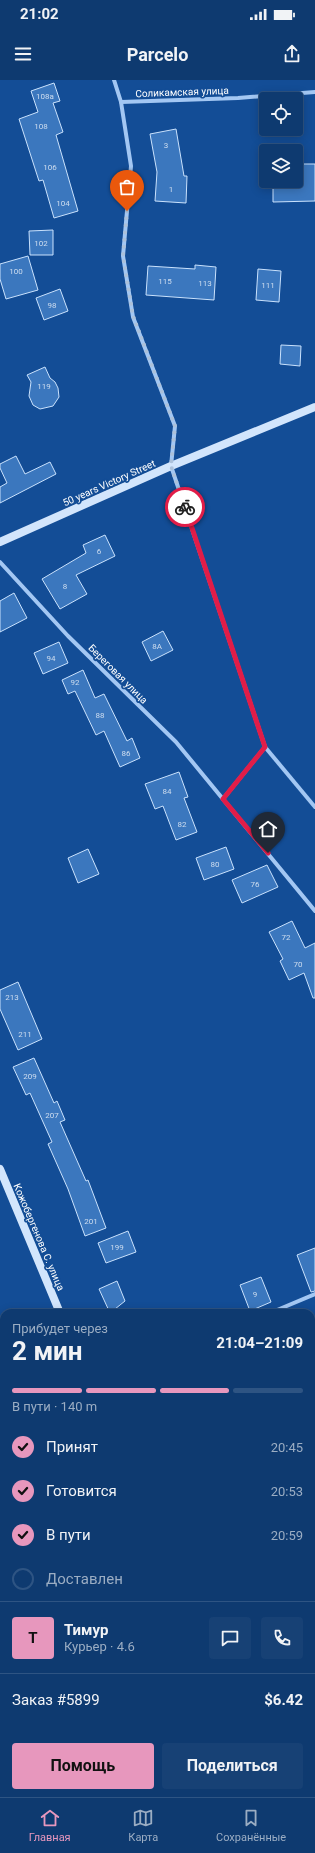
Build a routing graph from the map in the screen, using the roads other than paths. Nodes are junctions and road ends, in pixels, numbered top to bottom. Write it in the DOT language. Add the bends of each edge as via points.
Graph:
graph roads {
  1 [pos="114,80"];
  2 [pos="315,92"];
  3 [pos="121,102"];
  4 [pos="315,407"];
  5 [pos="171,466"];
  6 [pos="0,542"];
  7 [pos="0,562"];
  8 [pos="265,747"];
  9 [pos="223,799"];
  10 [pos="315,807"];
  11 [pos="315,911"];
  12 [pos="0,1169"];
  13 [pos="315,1294"];
  14 [pos="58,1309"];
  15 [pos="279,1309"];
  1 -- 3 [label="street"];
  2 -- 3 [label="street, Соликамская улица" via="238,98"];
  3 -- 5 [label="street" via="131,166 123,256 133,316 175,426"];
  4 -- 5 [label="main road, 50 years Victory Street"];
  5 -- 6 [label="main road, 50 years Victory Street"];
  5 -- 8 [label="street"];
  7 -- 9 [label="street, Береговая улица" via="68,636 176,742"];
  8 -- 9 [label="street"];
  8 -- 10 [label="street"];
  9 -- 11 [label="street, Береговая улица"];
  12 -- 14 [label="main road, Кожобергенова С. улица"];
  13 -- 15 [label="street"];
}
